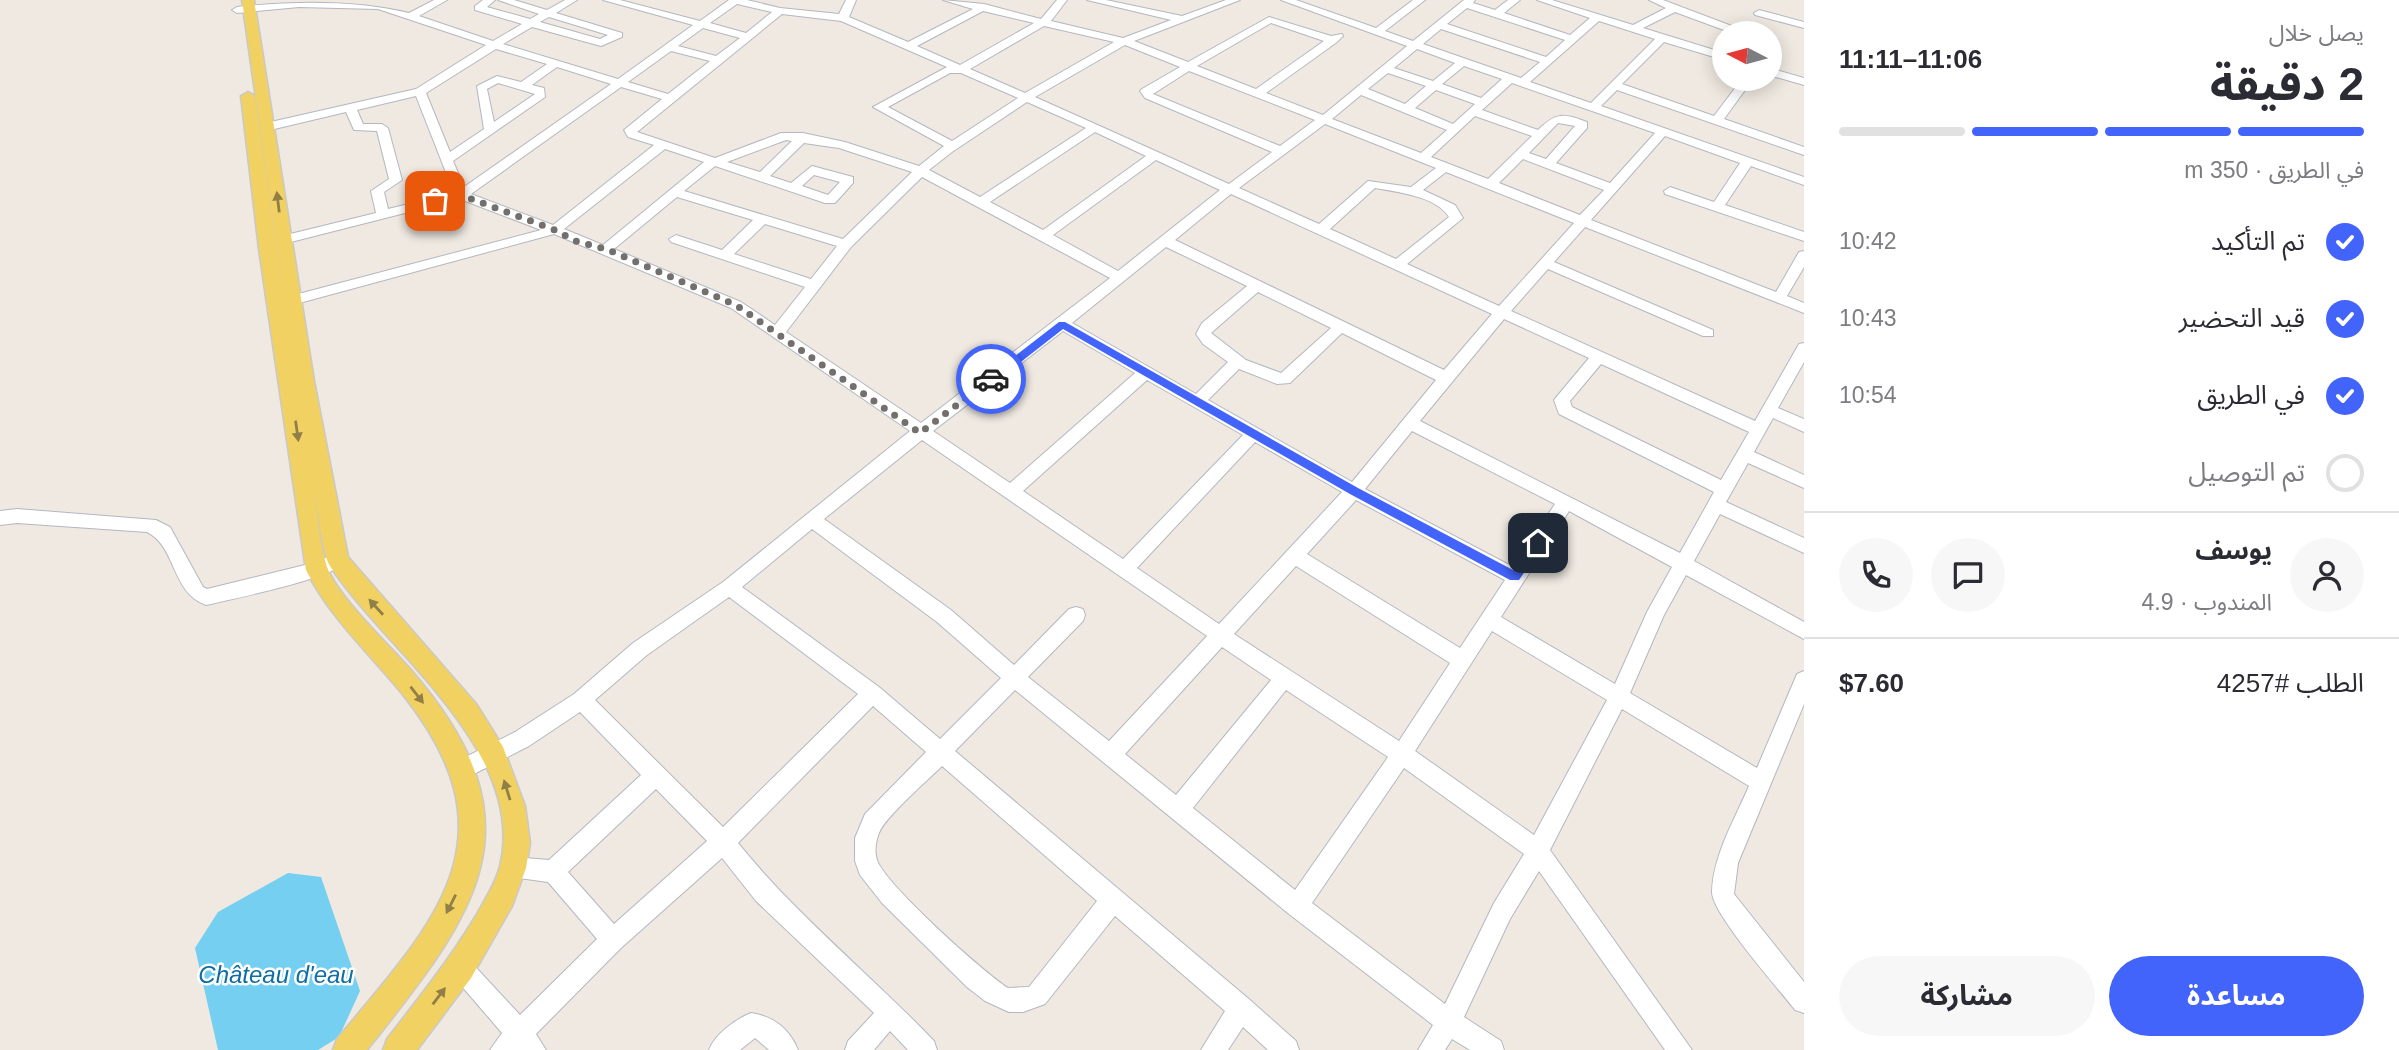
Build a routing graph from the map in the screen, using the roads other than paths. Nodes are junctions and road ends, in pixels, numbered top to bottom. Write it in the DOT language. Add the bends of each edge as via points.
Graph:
graph roads {
  1 [pos="390,0"];
  2 [pos="442,0"];
  3 [pos="490,0"];
  4 [pos="503,0"];
  5 [pos="572,0"];
  6 [pos="608,0"];
  7 [pos="735,0"];
  8 [pos="851,0"];
  9 [pos="948,0"];
  10 [pos="992,0"];
  11 [pos="1062,0"];
  12 [pos="1092,0"];
  13 [pos="1234,0"];
  14 [pos="1286,0"];
  15 [pos="1420,0"];
  16 [pos="1516,0"];
  17 [pos="1545,0"];
  18 [pos="1654,0"];
  19 [pos="1769,1"];
  20 [pos="1468,2"];
  21 [pos="243,4"];
  22 [pos="1136,4"];
  23 [pos="379,6"];
  24 [pos="1683,6"];
  25 [pos="981,9"];
  26 [pos="780,11"];
  27 [pos="549,13"];
  28 [pos="1759,13"];
  29 [pos="1496,14"];
  30 [pos="413,15"];
  31 [pos="1598,17"];
  32 [pos="843,18"];
  33 [pos="1181,19"];
  34 [pos="1045,21"];
  35 [pos="1519,21"];
  36 [pos="1716,21"];
  37 [pos="1753,21"];
  38 [pos="531,22"];
  39 [pos="1355,24"];
  40 [pos="699,25"];
  41 [pos="1439,25"];
  42 [pos="1804,25"];
  43 [pos="1636,29"];
  44 [pos="1378,31"];
  45 [pos="747,36"];
  46 [pos="1663,37"];
  47 [pos="1571,39"];
  48 [pos="1333,40"];
  49 [pos="1124,41"];
  50 [pos="1414,43"];
  51 [pos="1493,43"];
  52 [pos="495,45"];
  53 [pos="669,47"];
  54 [pos="906,47"];
  55 [pos="1712,53"];
  56 [pos="718,60"];
  57 [pos="1548,61"];
  58 [pos="557,62"];
  59 [pos="1466,62"];
  60 [pos="1189,64"];
  61 [pos="1385,68"];
  62 [pos="959,69"];
  63 [pos="1782,75"];
  64 [pos="1510,78"];
  65 [pos="620,82"];
  66 [pos="1523,82"];
  67 [pos="1804,82"];
  68 [pos="1435,85"];
  69 [pos="523,86"];
  70 [pos="1617,86"];
  71 [pos="1359,90"];
  72 [pos="1739,91"];
  73 [pos="420,92"];
  74 [pos="1259,92"];
  75 [pos="670,98"];
  76 [pos="1028,98"];
  77 [pos="1593,107"];
  78 [pos="350,108"];
  79 [pos="1479,108"];
  80 [pos="1407,109"];
  81 [pos="1326,118"];
  82 [pos="1717,121"];
  83 [pos="266,127"];
  84 [pos="1094,128"];
  85 [pos="1455,129"];
  86 [pos="490,131"];
  87 [pos="1662,132"];
  88 [pos="1541,135"];
  89 [pos="803,137"];
  90 [pos="662,145"];
  91 [pos="952,146"];
  92 [pos="1802,146"];
  93 [pos="1281,151"];
  94 [pos="1523,155"];
  95 [pos="1154,156"];
  96 [pos="1423,158"];
  97 [pos="446,160"];
  98 [pos="1748,161"];
  99 [pos="713,162"];
  100 [pos="1548,164"];
  101 [pos="1445,167"];
  102 [pos="921,171"];
  103 [pos="1781,173"];
  104 [pos="762,177"];
  105 [pos="1804,181"];
  106 [pos="1491,184"];
  107 [pos="793,188"];
  108 [pos="1611,188"];
  109 [pos="1228,190"];
  110 [pos="1414,191"];
  111 [pos="1670,191"];
  112 [pos="676,194"];
  113 [pos="461,195"];
  114 [pos="980,203"];
  115 [pos="1717,207"];
  116 [pos="383,215"];
  117 [pos="761,220"];
  118 [pos="1584,221"];
  119 [pos="555,230"];
  120 [pos="1320,231"];
  121 [pos="1045,235"];
  122 [pos="1804,237"];
  123 [pos="676,239"];
  124 [pos="283,240"];
  125 [pos="1166,241"];
  126 [pos="846,244"];
  127 [pos="606,249"];
  128 [pos="725,255"];
  129 [pos="1804,255"];
  130 [pos="1545,263"];
  131 [pos="1396,266"];
  132 [pos="1117,277"];
  133 [pos="814,285"];
  134 [pos="1258,285"];
  135 [pos="1779,298"];
  136 [pos="292,300"];
  137 [pos="1804,308"];
  138 [pos="1504,312"];
  139 [pos="1062,324"];
  140 [pos="1340,327"];
  141 [pos="777,333"];
  142 [pos="1709,333"];
  143 [pos="1804,348"];
  144 [pos="1599,356"];
  145 [pos="1238,361"];
  146 [pos="1146,372"];
  147 [pos="1446,378"];
  148 [pos="1197,402"];
  149 [pos="1771,411"];
  150 [pos="1411,423"];
  151 [pos="1804,426"];
  152 [pos="1760,430"];
  153 [pos="920,433"];
  154 [pos="1254,433"];
  155 [pos="1746,455"];
  156 [pos="1804,482"];
  157 [pos="1012,491"];
  158 [pos="1354,491"];
  159 [pos="1720,497"];
  160 [pos="1565,503"];
  161 [pos="0,518"];
  162 [pos="811,519"];
  163 [pos="1804,546"];
  164 [pos="1293,555"];
  165 [pos="338,560"];
  166 [pos="1681,566"];
  167 [pos="317,570"];
  168 [pos="1124,570"];
  169 [pos="1515,577"];
  170 [pos="729,587"];
  171 [pos="1076,615"];
  172 [pos="1489,620"];
  173 [pos="1804,631"];
  174 [pos="1222,634"];
  175 [pos="1462,660"];
  176 [pos="1284,678"];
  177 [pos="1016,679"];
  178 [pos="1804,680"];
  179 [pos="872,693"];
  180 [pos="1619,696"];
  181 [pos="581,699"];
  182 [pos="942,753"];
  183 [pos="1402,754"];
  184 [pos="494,755"];
  185 [pos="1109,756"];
  186 [pos="461,770"];
  187 [pos="656,775"];
  188 [pos="1760,781"];
  189 [pos="1178,810"];
  190 [pos="723,842"];
  191 [pos="1538,851"];
  192 [pos="513,868"];
  193 [pos="553,871"];
  194 [pos="1113,899"];
  195 [pos="1297,906"];
  196 [pos="613,940"];
  197 [pos="461,968"];
  198 [pos="1804,1001"];
  199 [pos="1241,1009"];
  200 [pos="890,1013"];
  201 [pos="1449,1023"];
  202 [pos="519,1045"];
  203 [pos="348,1050"];
  204 [pos="398,1050"];
  205 [pos="721,1050"];
  206 [pos="786,1050"];
  207 [pos="857,1050"];
  208 [pos="925,1050"];
  209 [pos="1213,1050"];
  210 [pos="1287,1050"];
  211 [pos="1430,1050"];
  212 [pos="1492,1050"];
  213 [pos="1680,1050"];
  1 -- 23 [label="street"];
  2 -- 30 [label="street"];
  3 -- 38 [label="street" via="480,9"];
  4 -- 27 [label="street"];
  5 -- 27 [label="street"];
  6 -- 40 [label="street"];
  7 -- 26 [label="street"];
  7 -- 40 [label="street"];
  8 -- 32 [label="street"];
  9 -- 25 [label="street"];
  10 -- 25 [label="street"];
  11 -- 34 [label="street"];
  12 -- 22 [label="street"];
  13 -- 33 [label="street"];
  14 -- 39 [label="street"];
  15 -- 44 [label="street"];
  16 -- 29 [label="street"];
  17 -- 31 [label="street"];
  18 -- 24 [label="street"];
  19 -- 28 [label="street"];
  20 -- 29 [label="street"];
  20 -- 41 [label="street"];
  21 -- 23 [label="street"];
  21 -- 83 [label="main road"];
  21 -- 167 [label="main road, one-way" via="267,249"];
  22 -- 33 [label="street"];
  23 -- 30 [label="street"];
  24 -- 36 [label="street"];
  24 -- 43 [label="street"];
  25 -- 34 [label="street"];
  25 -- 54 [label="street"];
  26 -- 32 [label="street"];
  26 -- 45 [label="street"];
  27 -- 38 [label="street"];
  27 -- 38 [label="street" via="618,35 601,43"];
  28 -- 37 [label="street"];
  28 -- 42 [label="street"];
  29 -- 35 [label="street"];
  30 -- 52 [label="street"];
  31 -- 43 [label="street"];
  31 -- 47 [label="street"];
  32 -- 54 [label="street"];
  33 -- 49 [label="street"];
  34 -- 49 [label="street"];
  34 -- 62 [label="street"];
  35 -- 47 [label="street"];
  35 -- 51 [label="street"];
  38 -- 52 [label="street"];
  39 -- 44 [label="street"];
  39 -- 48 [label="street"];
  40 -- 45 [label="street"];
  40 -- 53 [label="street"];
  41 -- 50 [label="street"];
  41 -- 51 [label="street"];
  43 -- 46 [label="street"];
  44 -- 50 [label="street"];
  45 -- 56 [label="street"];
  46 -- 55 [label="street"];
  46 -- 70 [label="street"];
  47 -- 57 [label="street"];
  48 -- 60 [label="street" via="1269,20"];
  48 -- 74 [label="street"];
  49 -- 60 [label="street"];
  49 -- 76 [label="street"];
  50 -- 59 [label="street"];
  50 -- 61 [label="street"];
  51 -- 57 [label="street"];
  51 -- 59 [label="street"];
  52 -- 58 [label="street"];
  52 -- 73 [label="street"];
  53 -- 56 [label="street"];
  53 -- 65 [label="street"];
  54 -- 62 [label="street"];
  56 -- 75 [label="street"];
  57 -- 66 [label="street"];
  58 -- 65 [label="street"];
  58 -- 69 [label="street"];
  59 -- 64 [label="street"];
  59 -- 68 [label="street"];
  60 -- 74 [label="street"];
  60 -- 93 [label="street" via="1146,94"];
  61 -- 68 [label="street"];
  61 -- 71 [label="street"];
  62 -- 76 [label="street"];
  62 -- 91 [label="street" via="948,70 878,107"];
  63 -- 67 [label="street"];
  64 -- 66 [label="street"];
  64 -- 79 [label="street"];
  65 -- 75 [label="street"];
  65 -- 113 [label="street"];
  66 -- 77 [label="street"];
  68 -- 79 [label="street"];
  68 -- 80 [label="street"];
  69 -- 86 [label="street" via="542,94"];
  69 -- 86 [label="street" via="497,79 481,88"];
  70 -- 77 [label="street"];
  70 -- 82 [label="street"];
  71 -- 80 [label="street"];
  71 -- 81 [label="street"];
  72 -- 82 [label="street"];
  73 -- 78 [label="street"];
  73 -- 97 [label="street"];
  74 -- 81 [label="street"];
  75 -- 90 [label="street" via="630,131"];
  76 -- 84 [label="street"];
  76 -- 91 [label="street"];
  77 -- 87 [label="street"];
  78 -- 83 [label="street"];
  78 -- 116 [label="street" via="358,127 382,128 396,180 377,191"];
  79 -- 85 [label="street"];
  79 -- 88 [label="street"];
  80 -- 85 [label="street"];
  81 -- 93 [label="street"];
  81 -- 96 [label="street"];
  82 -- 92 [label="street"];
  124 -- 83 [label="main road, one-way"];
  84 -- 95 [label="street"];
  84 -- 114 [label="street"];
  85 -- 96 [label="street"];
  86 -- 97 [label="street"];
  87 -- 98 [label="street"];
  87 -- 108 [label="street"];
  88 -- 94 [label="street"];
  88 -- 100 [label="street" via="1560,118 1584,128"];
  89 -- 99 [label="street" via="785,136"];
  89 -- 102 [label="street"];
  89 -- 104 [label="street"];
  90 -- 99 [label="street"];
  90 -- 119 [label="street"];
  91 -- 102 [label="street"];
  92 -- 103 [label="street"];
  93 -- 109 [label="street"];
  94 -- 100 [label="street"];
  94 -- 106 [label="street"];
  95 -- 109 [label="street"];
  95 -- 121 [label="street"];
  96 -- 101 [label="street"];
  97 -- 113 [label="street"];
  98 -- 103 [label="street"];
  98 -- 115 [label="street"];
  99 -- 104 [label="street"];
  99 -- 112 [label="street"];
  100 -- 108 [label="street"];
  101 -- 106 [label="street"];
  101 -- 110 [label="street"];
  102 -- 114 [label="street"];
  102 -- 126 [label="street"];
  103 -- 105 [label="street"];
  104 -- 107 [label="street"];
  106 -- 118 [label="street"];
  108 -- 118 [label="street"];
  109 -- 120 [label="street"];
  109 -- 125 [label="street"];
  110 -- 120 [label="street" via="1372,184"];
  110 -- 131 [label="street" via="1450,208 1456,218"];
  111 -- 115 [label="street"];
  112 -- 117 [label="street"];
  112 -- 127 [label="street"];
  113 -- 116 [label="street"];
  113 -- 119 [label="street"];
  114 -- 121 [label="street"];
  115 -- 122 [label="street"];
  116 -- 124 [label="street"];
  117 -- 126 [label="street"];
  117 -- 128 [label="street"];
  118 -- 130 [label="street"];
  118 -- 135 [label="street"];
  119 -- 127 [label="street"];
  119 -- 136 [label="street"];
  120 -- 131 [label="street"];
  121 -- 132 [label="street"];
  123 -- 128 [label="street"];
  124 -- 136 [label="main road"];
  125 -- 132 [label="street"];
  125 -- 134 [label="street"];
  126 -- 133 [label="street"];
  127 -- 141 [label="street" via="736,305"];
  128 -- 133 [label="street"];
  129 -- 135 [label="street"];
  130 -- 138 [label="street"];
  130 -- 142 [label="street"];
  131 -- 138 [label="street"];
  132 -- 139 [label="street"];
  133 -- 141 [label="street"];
  134 -- 140 [label="street"];
  134 -- 145 [label="street" via="1203,334"];
  135 -- 137 [label="street"];
  136 -- 165 [label="main road"];
  138 -- 144 [label="street"];
  138 -- 147 [label="street"];
  139 -- 146 [label="street"];
  139 -- 153 [label="street"];
  140 -- 145 [label="street" via="1285,379 1272,378"];
  140 -- 147 [label="street"];
  141 -- 153 [label="street"];
  143 -- 149 [label="street"];
  144 -- 152 [label="street"];
  144 -- 159 [label="street" via="1562,400 1565,410"];
  145 -- 148 [label="street"];
  146 -- 148 [label="street"];
  146 -- 157 [label="street"];
  147 -- 150 [label="street"];
  148 -- 154 [label="street"];
  149 -- 151 [label="street"];
  149 -- 152 [label="street"];
  150 -- 158 [label="street"];
  150 -- 160 [label="street"];
  152 -- 155 [label="street"];
  153 -- 157 [label="street"];
  153 -- 162 [label="street"];
  154 -- 158 [label="street"];
  154 -- 168 [label="street"];
  155 -- 156 [label="street"];
  155 -- 159 [label="street"];
  157 -- 168 [label="street"];
  158 -- 164 [label="street"];
  158 -- 169 [label="street"];
  159 -- 163 [label="street"];
  159 -- 166 [label="street"];
  160 -- 166 [label="street"];
  160 -- 169 [label="street"];
  161 -- 167 [label="street" via="150,525 164,532 196,592 206,597"];
  162 -- 170 [label="street"];
  162 -- 177 [label="street" via="944,616"];
  164 -- 174 [label="street"];
  164 -- 175 [label="street"];
  165 -- 167 [label="street"];
  184 -- 165 [label="main road, one-way" via="468,713"];
  166 -- 173 [label="street"];
  166 -- 180 [label="street"];
  167 -- 186 [label="main road, one-way" via="337,601 432,715"];
  168 -- 174 [label="street"];
  169 -- 172 [label="street"];
  170 -- 179 [label="street"];
  170 -- 181 [label="street" via="640,649"];
  171 -- 177 [label="street"];
  172 -- 175 [label="street"];
  172 -- 180 [label="street"];
  174 -- 176 [label="street"];
  174 -- 185 [label="street"];
  175 -- 183 [label="street"];
  176 -- 183 [label="street"];
  176 -- 189 [label="street"];
  177 -- 182 [label="street"];
  177 -- 185 [label="street"];
  178 -- 188 [label="street"];
  179 -- 182 [label="street"];
  179 -- 190 [label="street"];
  180 -- 188 [label="street"];
  180 -- 191 [label="street"];
  181 -- 184 [label="street"];
  181 -- 187 [label="street"];
  182 -- 194 [label="street"];
  182 -- 194 [label="street" via="873,821 865,837 864,854 881,885 988,989 1014,1001 1041,993"];
  183 -- 191 [label="street"];
  183 -- 195 [label="street"];
  184 -- 186 [label="street"];
  192 -- 184 [label="main road, one-way" via="517,844 512,806"];
  185 -- 189 [label="street"];
  186 -- 203 [label="main road, one-way" via="474,826 463,880 405,977"];
  187 -- 190 [label="street"];
  187 -- 193 [label="street"];
  188 -- 198 [label="street" via="1727,863 1723,895"];
  189 -- 195 [label="street"];
  190 -- 196 [label="street"];
  190 -- 200 [label="street" via="764,893"];
  191 -- 201 [label="street" via="1502,911"];
  191 -- 213 [label="street"];
  192 -- 193 [label="street"];
  192 -- 197 [label="main road"];
  193 -- 196 [label="street"];
  194 -- 199 [label="street"];
  195 -- 201 [label="street"];
  196 -- 202 [label="street"];
  197 -- 202 [label="street"];
  204 -- 197 [label="main road, one-way"];
  199 -- 209 [label="street"];
  199 -- 210 [label="street"];
  200 -- 207 [label="street"];
  200 -- 208 [label="street"];
  201 -- 211 [label="street"];
  201 -- 212 [label="street"];
  205 -- 206 [label="street" via="751,1025 765,1027"];
}
